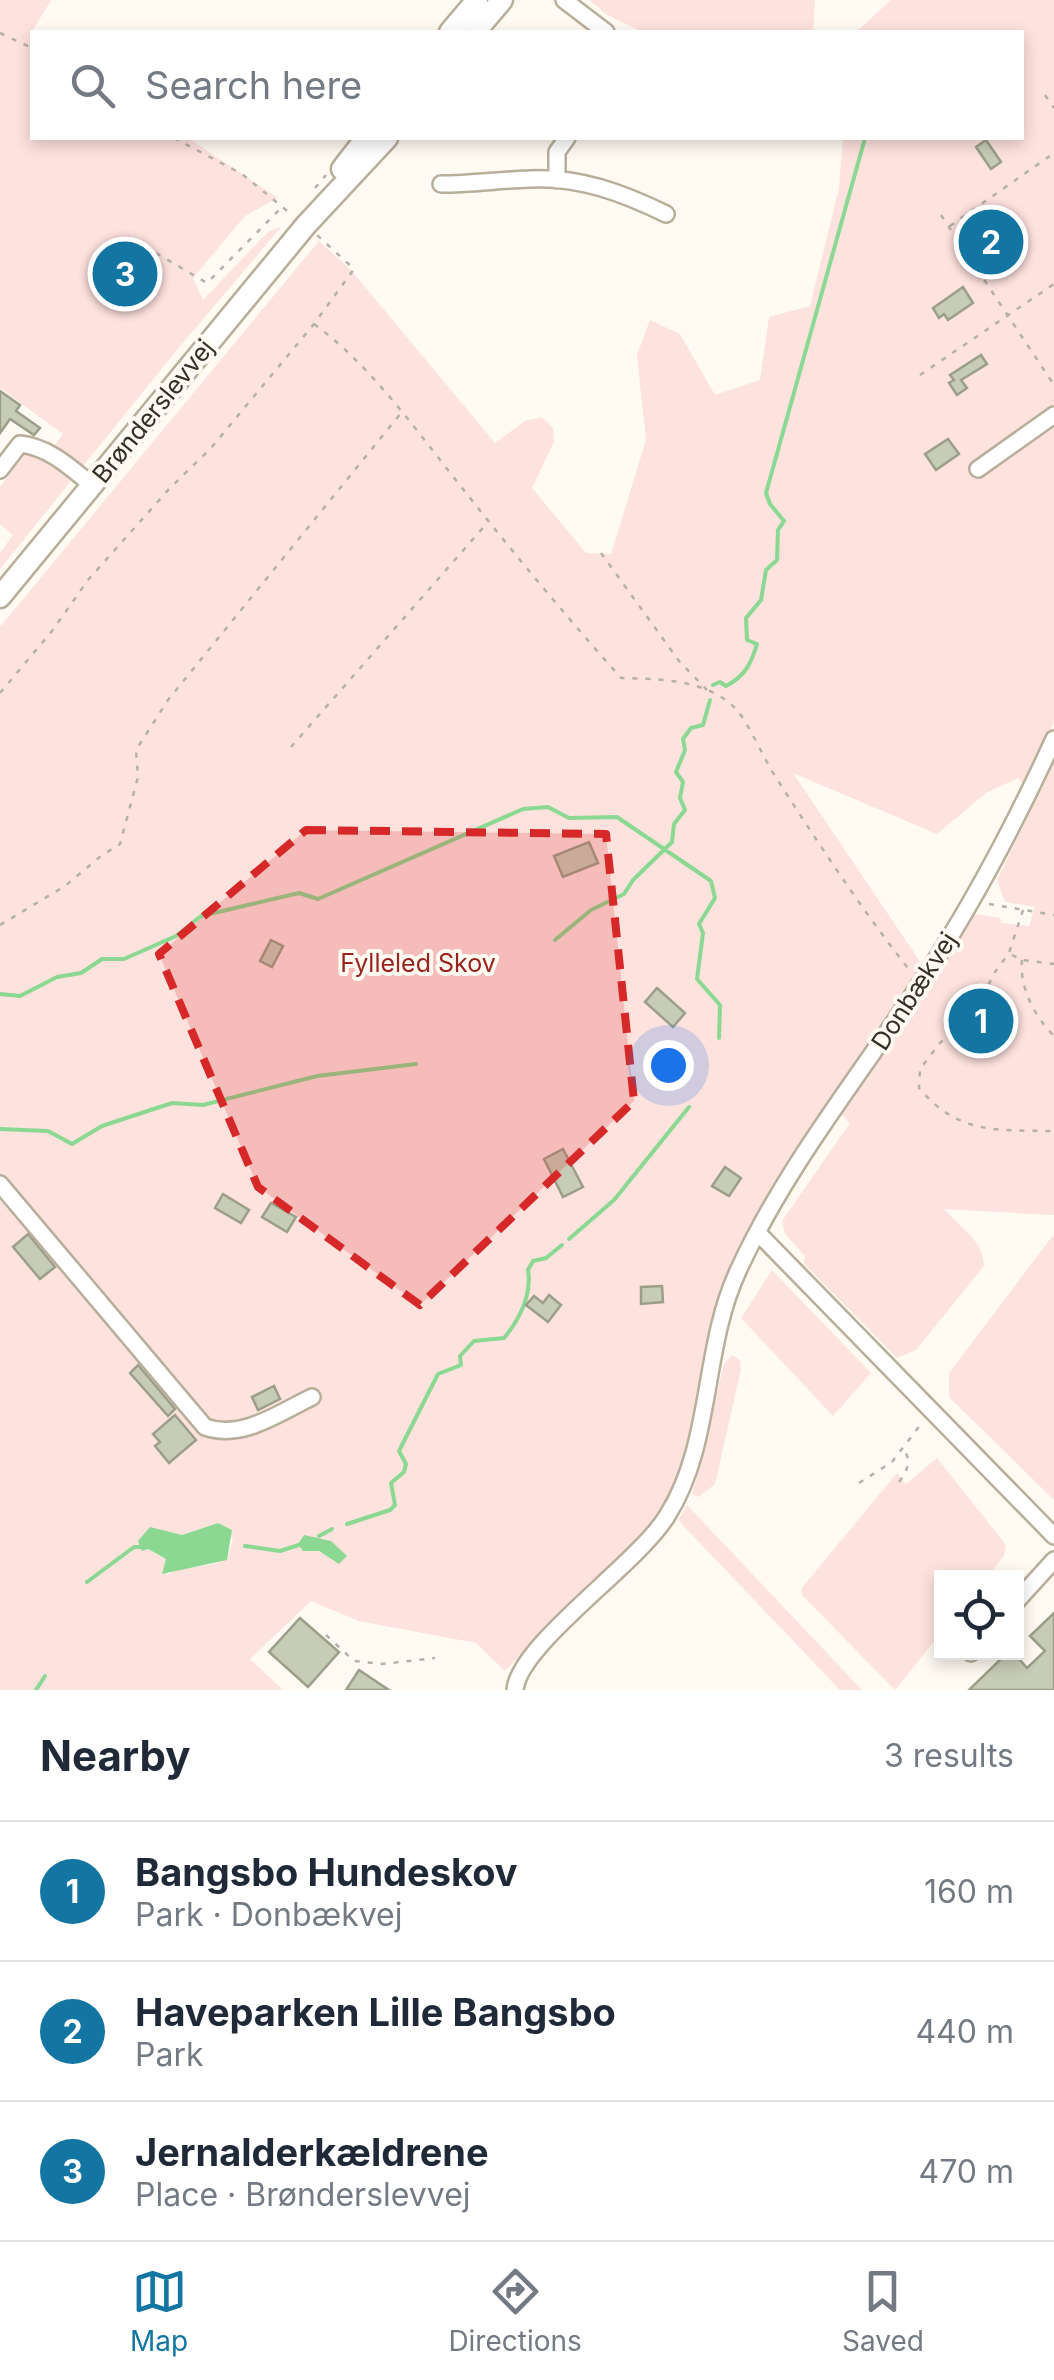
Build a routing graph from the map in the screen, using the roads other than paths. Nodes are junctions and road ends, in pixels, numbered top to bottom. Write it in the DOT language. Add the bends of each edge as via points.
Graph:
graph roads {
  1 [pos="477,0"];
  2 [pos="502,0"];
  3 [pos="564,0"];
  4 [pos="452,30"];
  5 [pos="477,30"];
  6 [pos="603,30"];
  7 [pos="364,140"];
  8 [pos="385,140"];
  9 [pos="565,140"];
  10 [pos="557,180"];
  11 [pos="441,184"];
  12 [pos="666,214"];
  13 [pos="306,225"];
  14 [pos="1054,415"];
  15 [pos="978,469"];
  16 [pos="0,470"];
  17 [pos="92,486"];
  18 [pos="0,597"];
  19 [pos="1054,739"];
  20 [pos="0,1184"];
  21 [pos="758,1233"];
  22 [pos="312,1397"];
  23 [pos="1054,1536"];
  24 [pos="1054,1560"];
  25 [pos="1024,1593"];
  26 [pos="515,1690"];
  1 -- 4 [label="main road"];
  2 -- 5 [label="main road"];
  3 -- 6 [label="street"];
  7 -- 13 [label="main road, Brønderslevvej"];
  8 -- 13 [label="main road, Brønderslevvej"];
  9 -- 10 [label="street" via="557,152"];
  10 -- 11 [label="street"];
  10 -- 12 [label="street" via="593,184"];
  13 -- 17 [label="main road, Brønderslevvej"];
  14 -- 15 [label="street"];
  16 -- 17 [label="street" via="20,444 35,446"];
  17 -- 18 [label="main road, Brønderslevvej"];
  19 -- 21 [label="street, Donbækvej" via="973,901"];
  20 -- 22 [label="street" via="205,1426 222,1432 255,1425"];
  21 -- 23 [label="street"];
  21 -- 26 [label="street, Donbækvej" via="722,1313 682,1491 639,1550 536,1650"];
  24 -- 25 [label="street"];
}
